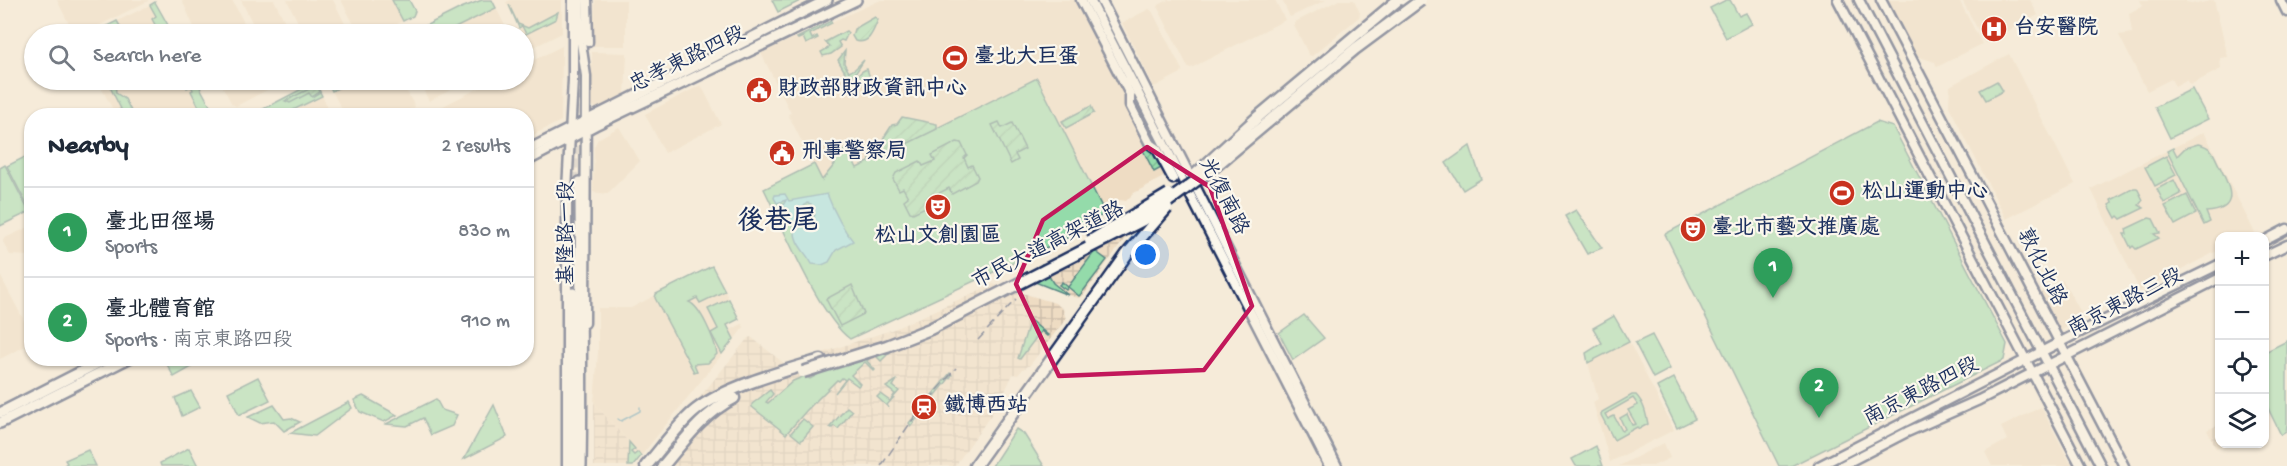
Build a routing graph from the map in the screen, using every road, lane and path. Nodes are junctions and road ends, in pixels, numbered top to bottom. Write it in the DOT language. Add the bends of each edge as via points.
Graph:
graph roads {
  1 [pos="573,0"];
  2 [pos="579,0"];
  3 [pos="587,0"];
  4 [pos="827,0"];
  5 [pos="856,0"];
  6 [pos="1081,0"];
  7 [pos="1090,0"];
  8 [pos="1101,0"];
  9 [pos="1398,0"];
  10 [pos="1411,0"];
  11 [pos="1421,0"];
  12 [pos="1838,0"];
  13 [pos="1859,0"];
  14 [pos="1881,0"];
  15 [pos="2281,0"];
  16 [pos="2287,12"];
  17 [pos="570,15"];
  18 [pos="588,42"];
  19 [pos="1357,47"];
  20 [pos="1128,82"];
  21 [pos="1277,106"];
  22 [pos="1247,120"];
  23 [pos="586,126"];
  24 [pos="569,135"];
  25 [pos="534,148"];
  26 [pos="534,156"];
  27 [pos="1234,156"];
  28 [pos="567,172"];
  29 [pos="1173,179"];
  30 [pos="1193,179"];
  31 [pos="580,181"];
  32 [pos="1185,190"];
  33 [pos="2287,230"];
  34 [pos="2269,240"];
  35 [pos="2287,245"];
  36 [pos="2269,254"];
  37 [pos="2215,266"];
  38 [pos="2215,280"];
  39 [pos="2059,344"];
  40 [pos="575,352"];
  41 [pos="2042,353"];
  42 [pos="2065,355"];
  43 [pos="2026,360"];
  44 [pos="2048,364"];
  45 [pos="92,366"];
  46 [pos="113,366"];
  47 [pos="2032,372"];
  48 [pos="714,405"];
  49 [pos="0,413"];
  50 [pos="1306,413"];
  51 [pos="0,423"];
  52 [pos="567,466"];
  53 [pos="573,466"];
  54 [pos="581,466"];
  55 [pos="646,466"];
  56 [pos="654,466"];
  57 [pos="663,466"];
  58 [pos="975,466"];
  59 [pos="1329,466"];
  60 [pos="1337,466"];
  61 [pos="1819,466"];
  62 [pos="1841,466"];
  63 [pos="2081,466"];
  64 [pos="2101,466"];
  65 [pos="2124,466"];
  1 -- 24 [label="main road, 基隆路一段"];
  2 -- 23 [label="main road, 基隆路一段"];
  3 -- 18 [label="main road"];
  4 -- 23 [label="main road, 忠孝東路四段"];
  5 -- 23 [label="main road, 忠孝東路四段"];
  6 -- 20 [label="main road, 光復南路"];
  7 -- 20 [label="main road, 光復南路"];
  8 -- 30 [label="main road, 光復南路"];
  9 -- 48 [label="highway, 市民大道高架道路, bridge" via="1179,189 1124,222 944,315 877,342 759,380"];
  10 -- 21 [label="highway"];
  11 -- 19 [label="highway, 市民大道高架道路, bridge"];
  12 -- 43 [label="main road"];
  13 -- 41 [label="main road, 敦化北路"];
  14 -- 39 [label="main road, 敦化北路"];
  15 -- 16 [label="main road"];
  17 -- 24 [label="main road"];
  19 -- 27 [label="highway, bridge" via="1324,70 1258,128"];
  19 -- 32 [label="highway, 市民大道高架道路, bridge"];
  20 -- 29 [label="main road, 光復南路" via="1130,105"];
  20 -- 50 [label="main road, 光復南路"];
  21 -- 22 [label="highway"];
  21 -- 30 [label="highway"];
  23 -- 24 [label="main road, 忠孝東路四段"];
  23 -- 31 [label="main road, 基隆路一段"];
  24 -- 25 [label="main road"];
  24 -- 26 [label="main road"];
  24 -- 28 [label="main road, 基隆路一段"];
  28 -- 31 [label="main road" via="572,162 578,160"];
  28 -- 40 [label="main road, 基隆路一段"];
  30 -- 50 [label="main road, 光復南路"];
  31 -- 40 [label="main road" via="580,325"];
  32 -- 48 [label="highway, 市民大道高架道路, bridge" via="1111,238 930,329"];
  32 -- 58 [label="highway, bridge" via="1127,254"];
  33 -- 34 [label="main road"];
  35 -- 36 [label="main road"];
  37 -- 39 [label="main road, 南京東路三段"];
  38 -- 42 [label="main road, 南京東路三段"];
  39 -- 41 [label="main road, 南京東路三段"];
  39 -- 42 [label="main road, 敦化北路"];
  40 -- 52 [label="main road, 基隆路一段"];
  40 -- 53 [label="highway"];
  40 -- 54 [label="main road, 基隆路一段"];
  41 -- 43 [label="main road, 南京東路四段"];
  41 -- 44 [label="main road, 敦化北路"];
  42 -- 44 [label="main road, 南京東路三段"];
  42 -- 65 [label="main road, 敦化北路"];
  43 -- 47 [label="main road"];
  43 -- 61 [label="main road, 南京東路四段"];
  44 -- 47 [label="main road, 南京東路四段"];
  44 -- 64 [label="main road, 敦化北路"];
  45 -- 49 [label="main road"];
  46 -- 51 [label="main road"];
  47 -- 62 [label="main road, 南京東路四段"];
  47 -- 63 [label="main road"];
  48 -- 55 [label="highway, 市民大道高架道路" via="691,415"];
  48 -- 56 [label="highway" via="686,425"];
  48 -- 57 [label="highway, 市民大道高架道路"];
  50 -- 59 [label="main road"];
  50 -- 60 [label="main road"];
}
